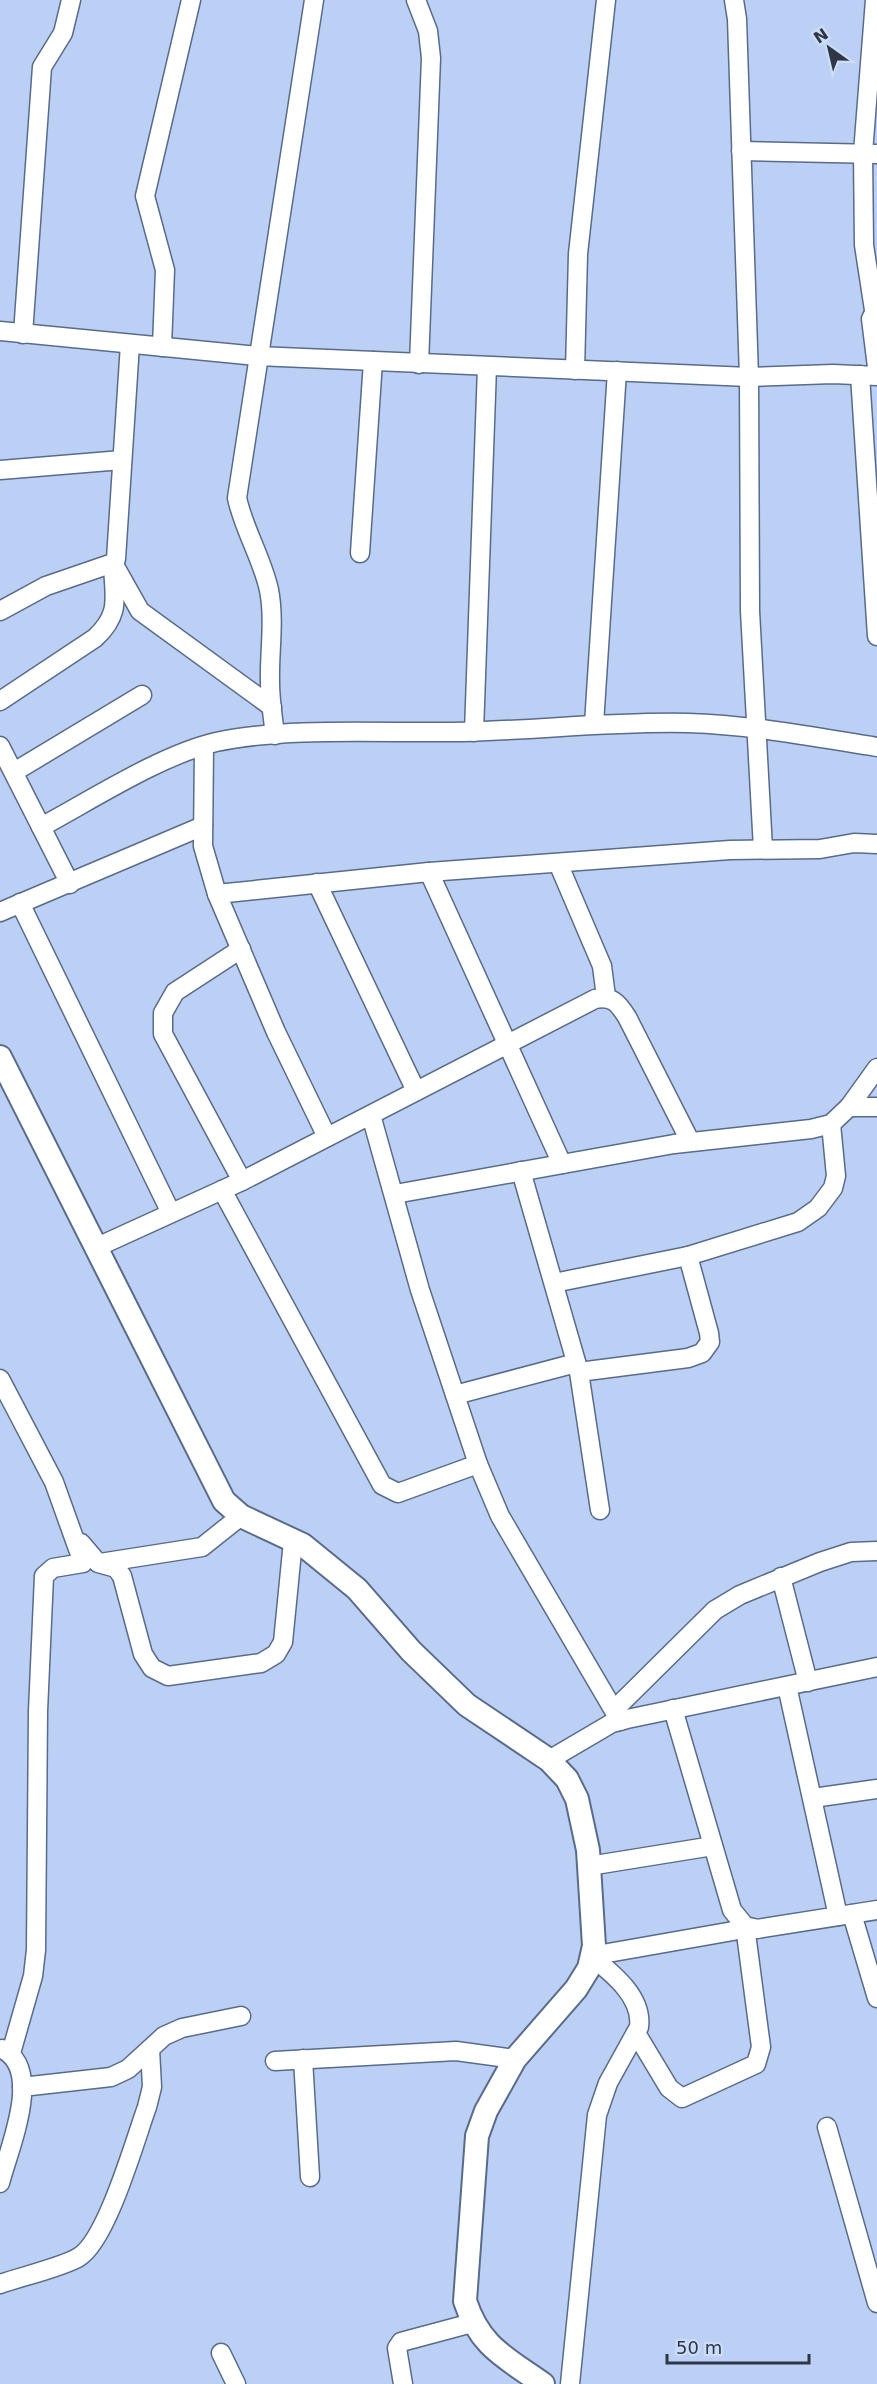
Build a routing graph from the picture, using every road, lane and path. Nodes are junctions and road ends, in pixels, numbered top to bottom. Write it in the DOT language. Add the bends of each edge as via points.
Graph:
graph roads {
  1 [pos="71,0"];
  2 [pos="191,0"];
  3 [pos="314,0"];
  4 [pos="416,0"];
  5 [pos="606,0"];
  6 [pos="734,0"];
  7 [pos="875,0"];
  8 [pos="741,151"];
  9 [pos="870,154"];
  10 [pos="876,308"];
  11 [pos="0,331"];
  12 [pos="23,334"];
  13 [pos="130,344"];
  14 [pos="162,347"];
  15 [pos="257,356"];
  16 [pos="373,361"];
  17 [pos="419,364"];
  18 [pos="487,367"];
  19 [pos="877,367"];
  20 [pos="575,370"];
  21 [pos="617,371"];
  22 [pos="868,375"];
  23 [pos="749,377"];
  24 [pos="122,460"];
  25 [pos="0,470"];
  26 [pos="360,553"];
  27 [pos="113,563"];
  28 [pos="0,610"];
  29 [pos="877,636"];
  30 [pos="142,695"];
  31 [pos="0,701"];
  32 [pos="272,707"];
  33 [pos="594,724"];
  34 [pos="757,728"];
  35 [pos="474,732"];
  36 [pos="275,735"];
  37 [pos="0,746"];
  38 [pos="204,746"];
  39 [pos="877,747"];
  40 [pos="14,772"];
  41 [pos="203,826"];
  42 [pos="41,827"];
  43 [pos="877,844"];
  44 [pos="763,849"];
  45 [pos="558,863"];
  46 [pos="429,872"];
  47 [pos="317,883"];
  48 [pos="70,884"];
  49 [pos="217,894"];
  50 [pos="20,903"];
  51 [pos="0,912"];
  52 [pos="241,949"];
  53 [pos="606,997"];
  54 [pos="507,1045"];
  55 [pos="0,1057"];
  56 [pos="877,1068"];
  57 [pos="416,1091"];
  58 [pos="849,1107"];
  59 [pos="877,1107"];
  60 [pos="371,1114"];
  61 [pos="831,1124"];
  62 [pos="327,1137"];
  63 [pos="690,1142"];
  64 [pos="562,1164"];
  65 [pos="521,1171"];
  66 [pos="242,1181"];
  67 [pos="222,1190"];
  68 [pos="395,1194"];
  69 [pos="171,1213"];
  70 [pos="94,1248"];
  71 [pos="688,1256"];
  72 [pos="554,1283"];
  73 [pos="578,1368"];
  74 [pos="0,1379"];
  75 [pos="455,1395"];
  76 [pos="478,1464"];
  77 [pos="600,1510"];
  78 [pos="241,1516"];
  79 [pos="76,1537"];
  80 [pos="293,1541"];
  81 [pos="877,1551"];
  82 [pos="98,1563"];
  83 [pos="781,1577"];
  84 [pos="877,1667"];
  85 [pos="808,1682"];
  86 [pos="787,1686"];
  87 [pos="673,1709"];
  88 [pos="617,1715"];
  89 [pos="549,1760"];
  90 [pos="877,1789"];
  91 [pos="813,1798"];
  92 [pos="713,1846"];
  93 [pos="589,1866"];
  94 [pos="877,1910"];
  95 [pos="845,1915"];
  96 [pos="745,1926"];
  97 [pos="591,1956"];
  98 [pos="877,1998"];
  99 [pos="241,2016"];
  100 [pos="636,2033"];
  101 [pos="150,2049"];
  102 [pos="5,2051"];
  103 [pos="303,2059"];
  104 [pos="515,2059"];
  105 [pos="275,2061"];
  106 [pos="22,2087"];
  107 [pos="827,2127"];
  108 [pos="310,2177"];
  109 [pos="0,2183"];
  110 [pos="0,2284"];
  111 [pos="877,2303"];
  112 [pos="472,2323"];
  113 [pos="221,2353"];
  114 [pos="236,2384"];
  115 [pos="403,2384"];
  116 [pos="543,2384"];
  117 [pos="570,2384"];
  1 -- 12 [label="street" via="63,33 42,67"];
  2 -- 14 [label="street" via="145,196 165,270"];
  3 -- 15 [label="street"];
  4 -- 17 [label="street" via="428,32 431,58"];
  5 -- 20 [label="street" via="578,254"];
  6 -- 8 [label="street"];
  7 -- 9 [label="street"];
  8 -- 9 [label="street"];
  8 -- 23 [label="street"];
  9 -- 10 [label="street" via="864,244"];
  10 -- 19 [label="street" via="871,319"];
  11 -- 12 [label="street"];
  12 -- 13 [label="street"];
  13 -- 14 [label="street"];
  13 -- 24 [label="street"];
  14 -- 15 [label="street"];
  15 -- 16 [label="street"];
  15 -- 32 [label="street" via="237,498 269,591"];
  16 -- 17 [label="street"];
  16 -- 26 [label="street"];
  17 -- 18 [label="street"];
  18 -- 20 [label="street"];
  18 -- 35 [label="street"];
  20 -- 21 [label="street"];
  21 -- 23 [label="street"];
  21 -- 33 [label="street"];
  22 -- 23 [label="street"];
  22 -- 29 [label="street"];
  23 -- 34 [label="street" via="750,611"];
  24 -- 25 [label="street"];
  24 -- 27 [label="street" via="118,551"];
  27 -- 28 [label="street" via="46,586"];
  27 -- 31 [label="street" via="115,605 108,626"];
  27 -- 32 [label="street" via="140,611"];
  30 -- 40 [label="street"];
  32 -- 36 [label="street"];
  33 -- 34 [label="street" via="688,723"];
  33 -- 35 [label="street"];
  34 -- 39 [label="street"];
  34 -- 44 [label="street"];
  35 -- 36 [label="street"];
  36 -- 38 [label="street"];
  37 -- 40 [label="street"];
  38 -- 41 [label="street"];
  38 -- 42 [label="street" via="180,753"];
  40 -- 42 [label="street"];
  41 -- 48 [label="street"];
  41 -- 49 [label="street" via="203,846"];
  42 -- 48 [label="street"];
  43 -- 44 [label="street"];
  44 -- 45 [label="street"];
  45 -- 46 [label="street"];
  45 -- 53 [label="street" via="602,966"];
  46 -- 47 [label="street"];
  46 -- 54 [label="street"];
  47 -- 49 [label="street"];
  47 -- 57 [label="street"];
  48 -- 50 [label="street"];
  49 -- 52 [label="street"];
  50 -- 51 [label="street"];
  50 -- 69 [label="street"];
  52 -- 62 [label="street"];
  52 -- 66 [label="street" via="175,992 163,1013 164,1034"];
  53 -- 54 [label="street"];
  53 -- 63 [label="street" via="616,1001 627,1017"];
  54 -- 57 [label="street"];
  54 -- 64 [label="street"];
  55 -- 70 [label="street"];
  56 -- 58 [label="street"];
  57 -- 60 [label="street"];
  58 -- 59 [label="street"];
  58 -- 61 [label="street"];
  60 -- 62 [label="street"];
  60 -- 68 [label="street"];
  61 -- 63 [label="street"];
  61 -- 71 [label="street" via="836,1176 819,1208 798,1221"];
  62 -- 66 [label="street"];
  63 -- 64 [label="street"];
  64 -- 65 [label="street"];
  65 -- 68 [label="street"];
  65 -- 72 [label="street"];
  66 -- 67 [label="street"];
  67 -- 69 [label="street"];
  67 -- 76 [label="street" via="382,1485 398,1493"];
  68 -- 75 [label="street" via="420,1290"];
  69 -- 70 [label="street"];
  70 -- 78 [label="street" via="137,1326 214,1486"];
  71 -- 72 [label="street"];
  71 -- 73 [label="street" via="709,1333 710,1342 702,1353 688,1358"];
  72 -- 73 [label="street"];
  73 -- 75 [label="street"];
  73 -- 77 [label="street"];
  74 -- 79 [label="street" via="54,1482"];
  75 -- 76 [label="street"];
  76 -- 88 [label="street" via="500,1516"];
  78 -- 80 [label="street"];
  78 -- 82 [label="street" via="202,1547"];
  79 -- 82 [label="street"];
  79 -- 102 [label="street" via="83,1563 53,1568 44,1576 38,1711 36,1950 33,1976"];
  80 -- 82 [label="street" via="283,1642 276,1654 261,1663 168,1676 152,1668 143,1654 122,1576 116,1568"];
  80 -- 89 [label="street" via="357,1589 411,1651 467,1705"];
  81 -- 83 [label="street" via="851,1552"];
  83 -- 85 [label="street"];
  83 -- 88 [label="street" via="715,1610"];
  84 -- 85 [label="street"];
  85 -- 86 [label="street"];
  86 -- 87 [label="street"];
  86 -- 91 [label="street"];
  87 -- 88 [label="street"];
  87 -- 92 [label="street"];
  88 -- 89 [label="street"];
  89 -- 93 [label="street" via="567,1779 577,1799"];
  90 -- 91 [label="street"];
  91 -- 95 [label="street"];
  92 -- 93 [label="street"];
  92 -- 96 [label="street" via="732,1910"];
  93 -- 97 [label="street" via="594,1946"];
  94 -- 95 [label="street"];
  95 -- 96 [label="street" via="757,1929"];
  95 -- 98 [label="street"];
  96 -- 97 [label="street"];
  96 -- 100 [label="street" via="761,2047 756,2064 682,2098 669,2088"];
  97 -- 100 [label="street" via="620,1980 629,1993 640,2018"];
  97 -- 104 [label="street" via="589,1968 576,1989"];
  99 -- 101 [label="street" via="182,2028 164,2036"];
  100 -- 117 [label="street" via="608,2083 597,2115"];
  101 -- 106 [label="street" via="128,2069 111,2077"];
  101 -- 110 [label="street" via="152,2088 147,2107 104,2223 90,2247 79,2257"];
  102 -- 106 [label="street" via="18,2062"];
  103 -- 104 [label="street" via="456,2051"];
  103 -- 105 [label="street"];
  103 -- 108 [label="street"];
  104 -- 112 [label="street" via="477,2136 465,2301"];
  106 -- 109 [label="street"];
  107 -- 111 [label="street"];
  112 -- 115 [label="street" via="401,2342 397,2348"];
  112 -- 116 [label="street" via="487,2344"];
  113 -- 114 [label="street"];
}
